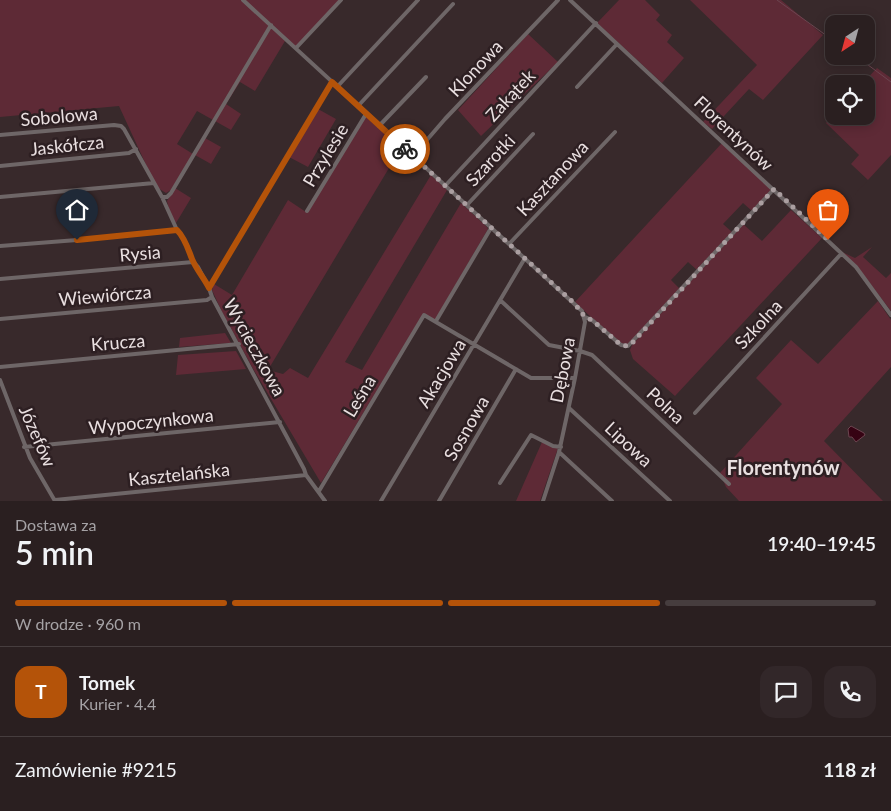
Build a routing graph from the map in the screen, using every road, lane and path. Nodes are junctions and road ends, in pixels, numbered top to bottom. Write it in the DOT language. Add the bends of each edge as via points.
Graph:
graph roads {
  1 [pos="243,0"];
  2 [pos="342,0"];
  3 [pos="418,0"];
  4 [pos="558,0"];
  5 [pos="570,0"];
  6 [pos="453,4"];
  7 [pos="596,23"];
  8 [pos="271,25"];
  9 [pos="617,44"];
  10 [pos="296,48"];
  11 [pos="426,77"];
  12 [pos="332,82"];
  13 [pos="337,87"];
  14 [pos="577,87"];
  15 [pos="358,106"];
  16 [pos="366,114"];
  17 [pos="121,126"];
  18 [pos="379,126"];
  19 [pos="615,132"];
  20 [pos="533,134"];
  21 [pos="0,135"];
  22 [pos="136,149"];
  23 [pos="413,156"];
  24 [pos="0,166"];
  25 [pos="154,183"];
  26 [pos="445,186"];
  27 [pos="774,189"];
  28 [pos="0,197"];
  29 [pos="162,197"];
  30 [pos="467,206"];
  31 [pos="307,211"];
  32 [pos="491,228"];
  33 [pos="177,230"];
  34 [pos="509,244"];
  35 [pos="0,246"];
  36 [pos="841,254"];
  37 [pos="525,258"];
  38 [pos="193,262"];
  39 [pos="0,279"];
  40 [pos="209,288"];
  41 [pos="212,296"];
  42 [pos="500,300"];
  43 [pos="891,315"];
  44 [pos="585,317"];
  45 [pos="0,319"];
  46 [pos="436,321"];
  47 [pos="238,344"];
  48 [pos="474,344"];
  49 [pos="580,351"];
  50 [pos="0,367"];
  51 [pos="516,369"];
  52 [pos="575,378"];
  53 [pos="0,380"];
  54 [pos="569,408"];
  55 [pos="695,413"];
  56 [pos="280,422"];
  57 [pos="24,446"];
  58 [pos="560,446"];
  59 [pos="559,452"];
  60 [pos="306,475"];
  61 [pos="500,483"];
  62 [pos="729,484"];
  63 [pos="319,491"];
  64 [pos="605,495"];
  65 [pos="55,500"];
  66 [pos="325,501"];
  67 [pos="381,501"];
  68 [pos="439,501"];
  69 [pos="543,501"];
  70 [pos="603,501"];
  71 [pos="612,501"];
  72 [pos="670,501"];
  1 -- 8 [label="street, Dębowa"];
  2 -- 10 [label="street"];
  3 -- 13 [label="street"];
  4 -- 23 [label="street, Klonowa"];
  5 -- 7 [label="street, Florentynów"];
  6 -- 15 [label="street"];
  7 -- 9 [label="street, Florentynów"];
  7 -- 26 [label="street, Zakątek"];
  8 -- 10 [label="street, Dębowa"];
  8 -- 29 [label="street" via="171,193"];
  9 -- 14 [label="street"];
  9 -- 27 [label="street, Florentynów"];
  10 -- 12 [label="street, Dębowa"];
  11 -- 18 [label="street"];
  12 -- 13 [label="street, Dębowa"];
  12 -- 40 [label="street"];
  13 -- 15 [label="street, Dębowa"];
  15 -- 16 [label="street, Dębowa"];
  16 -- 18 [label="street, Dębowa"];
  16 -- 31 [label="street, Przylesie"];
  17 -- 21 [label="street, Sobolowa"];
  17 -- 22 [label="street, Wycieczkowa"];
  18 -- 23 [label="street, Dębowa"];
  19 -- 34 [label="street, Kasztanowa"];
  20 -- 30 [label="street, Szarotki"];
  22 -- 24 [label="street, Jaskółcza" via="128,153"];
  22 -- 25 [label="street, Wycieczkowa"];
  23 -- 26 [label="street, Dębowa"];
  25 -- 28 [label="street"];
  25 -- 29 [label="street, Wycieczkowa"];
  26 -- 30 [label="street, Dębowa"];
  27 -- 36 [label="street, Florentynów"];
  27 -- 44 [label="street" via="628,346 621,345"];
  29 -- 33 [label="street, Wycieczkowa"];
  30 -- 32 [label="street, Dębowa"];
  32 -- 34 [label="street, Dębowa"];
  32 -- 46 [label="street"];
  33 -- 35 [label="street"];
  33 -- 38 [label="street, Wycieczkowa"];
  34 -- 37 [label="street, Dębowa"];
  36 -- 43 [label="street, Florentynów" via="856,267"];
  36 -- 55 [label="street, Szkolna"];
  37 -- 42 [label="street, Akacjowa"];
  37 -- 44 [label="street, Dębowa"];
  38 -- 39 [label="street, Rysia"];
  38 -- 40 [label="street, Wycieczkowa"];
  40 -- 41 [label="street, Wycieczkowa"];
  41 -- 45 [label="street, Wiewiórcza" via="207,300"];
  41 -- 47 [label="street, Wycieczkowa"];
  42 -- 48 [label="street, Akacjowa"];
  42 -- 49 [label="street, Polna" via="549,344"];
  44 -- 49 [label="street, Dębowa"];
  46 -- 48 [label="street"];
  46 -- 63 [label="street, Leśna" via="424,315"];
  47 -- 50 [label="street, Krucza"];
  47 -- 56 [label="street, Wycieczkowa"];
  48 -- 51 [label="street"];
  48 -- 67 [label="street, Akacjowa"];
  49 -- 52 [label="street, Dębowa"];
  49 -- 62 [label="street, Polna" via="592,355"];
  51 -- 52 [label="street" via="531,378"];
  51 -- 68 [label="street, Sosnowa"];
  52 -- 54 [label="street, Dębowa"];
  53 -- 57 [label="street, Józefów"];
  54 -- 58 [label="street, Dębowa"];
  54 -- 72 [label="street, Lipowa"];
  56 -- 57 [label="street, Wypoczynkowa"];
  56 -- 60 [label="street, Wycieczkowa"];
  57 -- 65 [label="street, Józefów"];
  58 -- 59 [label="street, Dębowa"];
  58 -- 61 [label="street" via="531,436"];
  59 -- 64 [label="street"];
  59 -- 69 [label="street, Dębowa"];
  60 -- 63 [label="street, Wycieczkowa"];
  60 -- 65 [label="street, Kasztelańska"];
  63 -- 66 [label="street, Wycieczkowa"];
  64 -- 70 [label="street"];
  64 -- 71 [label="street"];
}
